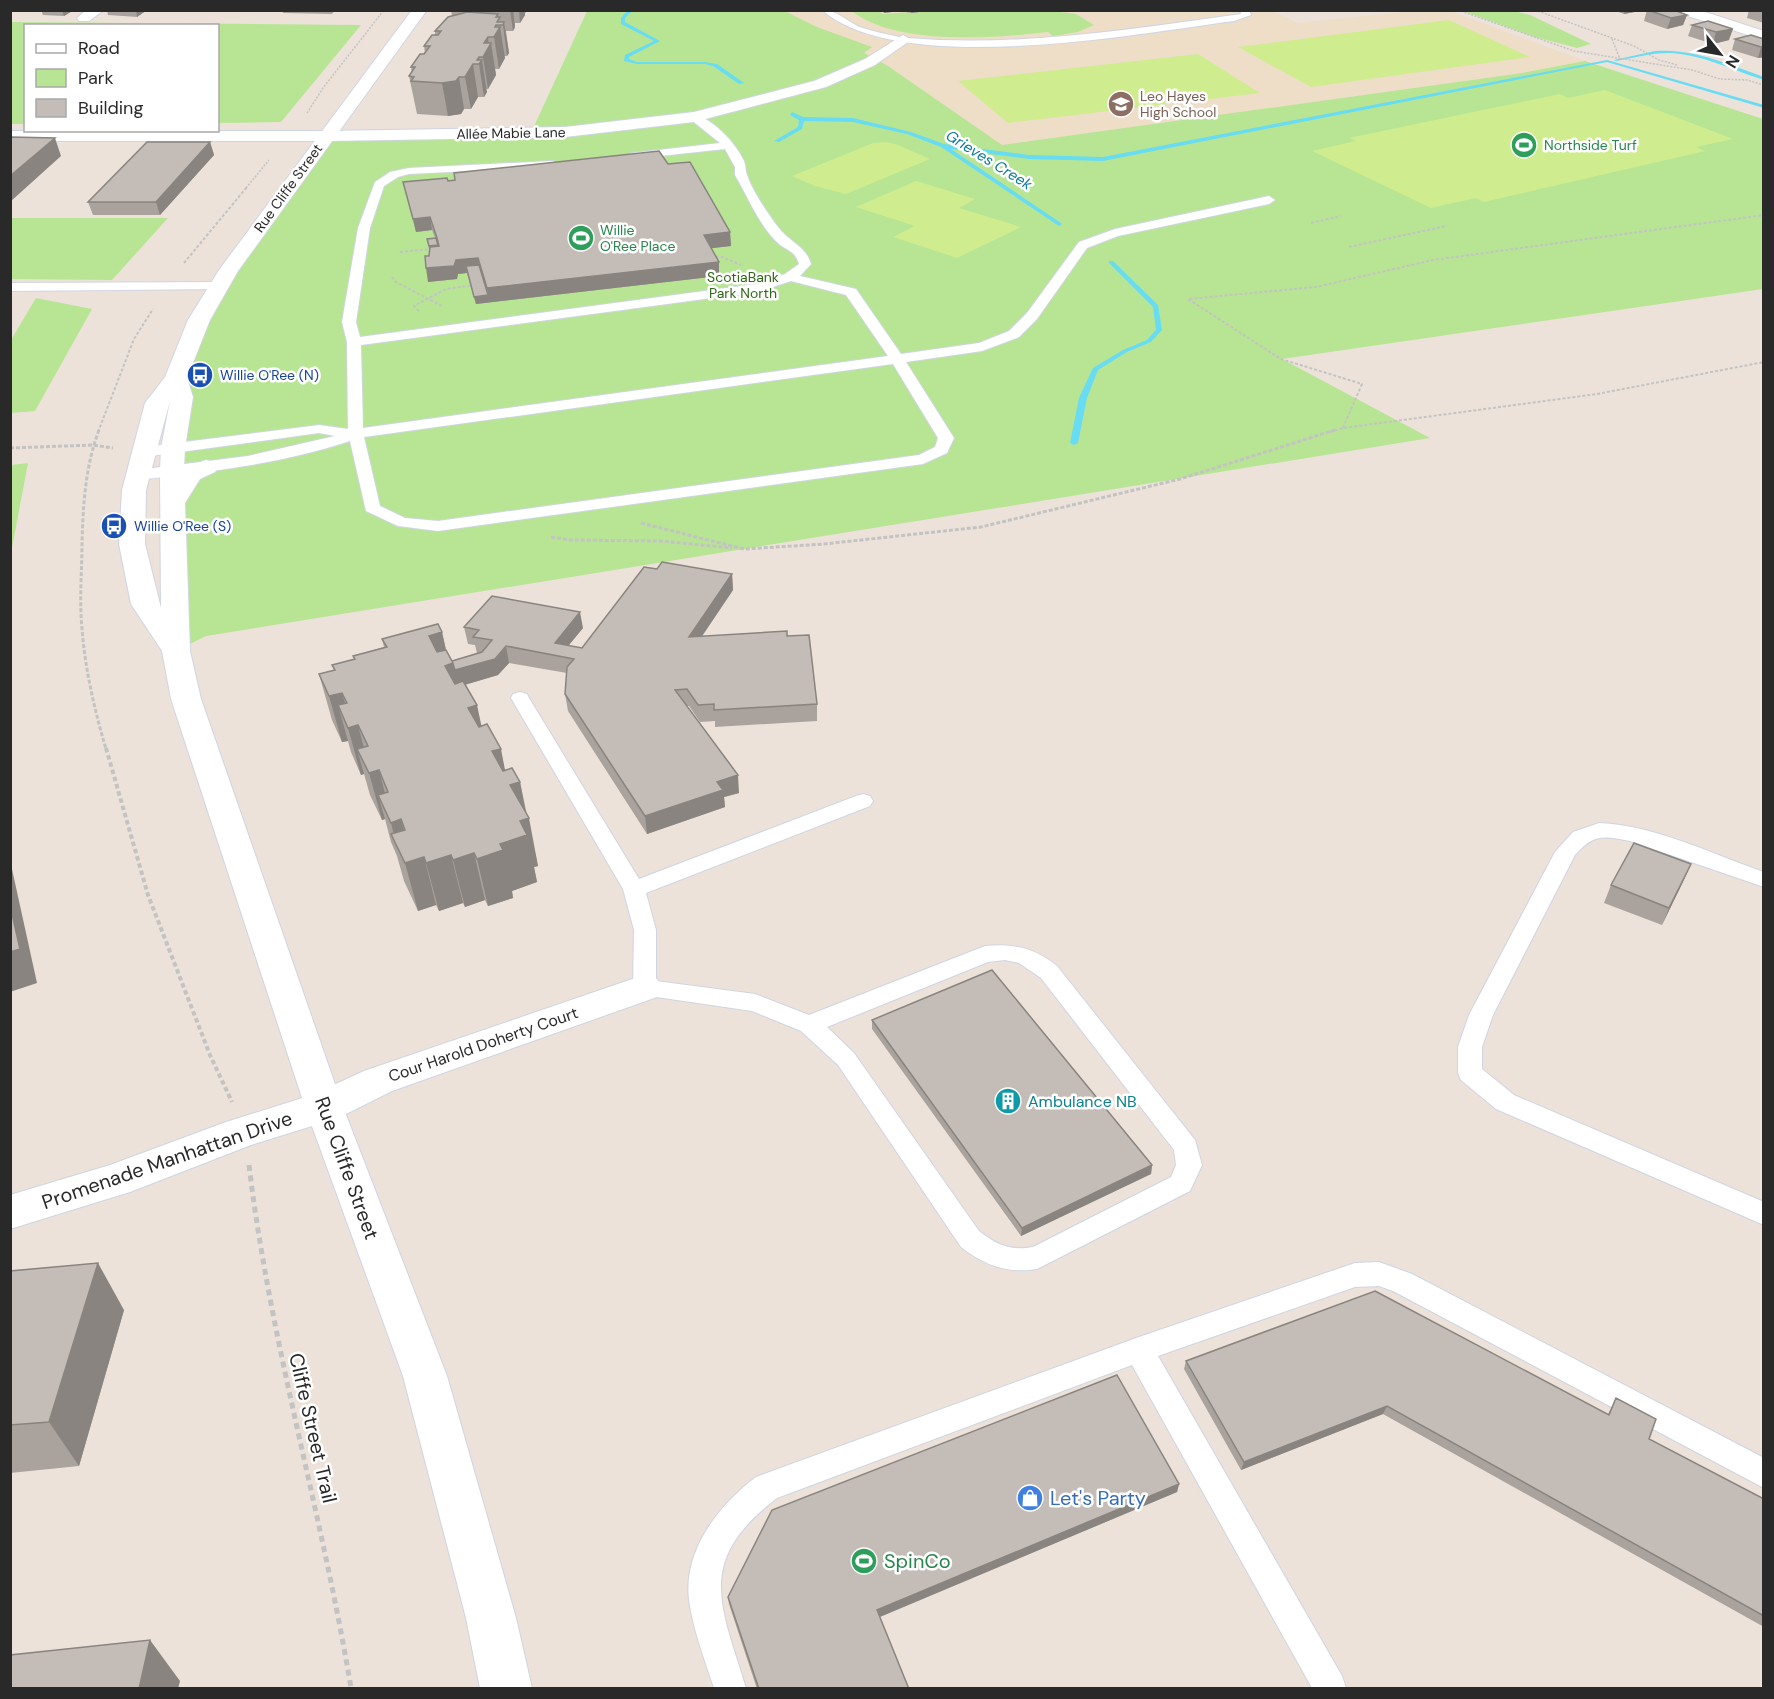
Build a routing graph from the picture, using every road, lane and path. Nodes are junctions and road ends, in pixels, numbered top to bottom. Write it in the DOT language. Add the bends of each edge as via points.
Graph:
graph roads {
  1 [pos="384,10"];
  2 [pos="420,10"];
  3 [pos="826,10"];
  4 [pos="1244,10"];
  5 [pos="1458,10"];
  6 [pos="1535,10"];
  7 [pos="1683,10"];
  8 [pos="1764,36"];
  9 [pos="1612,38"];
  10 [pos="903,39"];
  11 [pos="1620,59"];
  12 [pos="1692,70"];
  13 [pos="1764,85"];
  14 [pos="306,114"];
  15 [pos="694,117"];
  16 [pos="327,135"];
  17 [pos="10,136"];
  18 [pos="727,146"];
  19 [pos="623,157"];
  20 [pos="568,162"];
  21 [pos="1269,201"];
  22 [pos="1764,215"];
  23 [pos="1341,216"];
  24 [pos="1311,223"];
  25 [pos="1446,226"];
  26 [pos="1349,247"];
  27 [pos="438,248"];
  28 [pos="400,252"];
  29 [pos="710,258"];
  30 [pos="748,269"];
  31 [pos="392,277"];
  32 [pos="790,277"];
  33 [pos="475,279"];
  34 [pos="219,286"];
  35 [pos="10,287"];
  36 [pos="427,298"];
  37 [pos="447,307"];
  38 [pos="422,314"];
  39 [pos="354,342"];
  40 [pos="898,360"];
  41 [pos="1764,362"];
  42 [pos="176,378"];
  43 [pos="1343,428"];
  44 [pos="356,434"];
  45 [pos="10,448"];
  46 [pos="172,460"];
  47 [pos="140,464"];
  48 [pos="206,467"];
  49 [pos="173,503"];
  50 [pos="630,521"];
  51 [pos="549,537"];
  52 [pos="744,549"];
  53 [pos="176,651"];
  54 [pos="520,698"];
  55 [pos="863,801"];
  56 [pos="1764,880"];
  57 [pos="634,889"];
  58 [pos="644,988"];
  59 [pos="809,1025"];
  60 [pos="324,1107"];
  61 [pos="251,1174"];
  62 [pos="10,1212"];
  63 [pos="1764,1214"];
  64 [pos="1139,1350"];
  65 [pos="1764,1474"];
  66 [pos="351,1689"];
  67 [pos="506,1689"];
  68 [pos="730,1689"];
  69 [pos="1330,1689"];
  1 -- 14 [label="path"];
  2 -- 16 [label="main road, Rue Cliffe Street"];
  3 -- 10 [label="lane" via="856,28"];
  4 -- 10 [label="lane" via="1246,15 1234,18 1021,43 954,45"];
  5 -- 11 [label="path" via="1574,51"];
  6 -- 9 [label="path"];
  7 -- 8 [label="main road"];
  9 -- 11 [label="path"];
  9 -- 12 [label="path"];
  10 -- 15 [label="main road, Allée Mabie Lane" via="870,62 820,84"];
  11 -- 12 [label="path"];
  12 -- 13 [label="path" via="1720,79"];
  15 -- 16 [label="main road, Allée Mabie Lane" via="565,132"];
  15 -- 18 [label="lane" via="707,124"];
  16 -- 17 [label="main road, Allée Mabie Lane"];
  16 -- 34 [label="main road, Rue Cliffe Street"];
  18 -- 19 [label="lane"];
  18 -- 32 [label="lane" via="782,241 803,256 805,264"];
  20 -- 39 [label="lane" via="421,170 384,179 364,228 349,322"];
  21 -- 40 [label="lane" via="1090,241 1014,334 974,349"];
  22 -- 43 [label="path" via="1433,260 1316,287 1188,299 1281,359 1362,384"];
  23 -- 24 [label="path"];
  25 -- 26 [label="path"];
  27 -- 28 [label="path"];
  29 -- 30 [label="path" via="720,256"];
  31 -- 36 [label="path"];
  32 -- 39 [label="lane" via="757,288"];
  32 -- 40 [label="lane" via="851,292"];
  33 -- 36 [label="path" via="477,285 446,289"];
  34 -- 35 [label="lane"];
  34 -- 42 [label="main road, Rue Cliffe Street" via="199,320"];
  36 -- 37 [label="path"];
  36 -- 38 [label="path" via="414,306"];
  39 -- 44 [label="lane"];
  40 -- 44 [label="lane"];
  40 -- 44 [label="lane" via="946,438 942,450 923,459 735,488 693,490 438,526 415,525 398,522 372,508"];
  41 -- 43 [label="path" via="1597,394"];
  42 -- 46 [label="main road, Rue Cliffe Street" via="182,398"];
  42 -- 47 [label="main road, Rue Cliffe Street" via="156,403"];
  43 -- 52 [label="path" via="1180,479 981,527"];
  44 -- 46 [label="lane" via="319,429"];
  44 -- 48 [label="lane" via="319,448"];
  45 -- 47 [label="path" via="93,445"];
  46 -- 47 [label="lane"];
  46 -- 47 [label="lane"];
  46 -- 48 [label="lane"];
  46 -- 49 [label="main road, Rue Cliffe Street"];
  47 -- 53 [label="main road, Rue Cliffe Street" via="134,490 132,544 145,604"];
  48 -- 49 [label="main road" via="191,474"];
  49 -- 53 [label="main road, Rue Cliffe Street"];
  50 -- 52 [label="path"];
  51 -- 52 [label="path"];
  53 -- 60 [label="main road, Rue Cliffe Street" via="186,699"];
  54 -- 57 [label="lane"];
  55 -- 57 [label="lane"];
  56 -- 63 [label="lane" via="1635,835 1600,829 1579,836 1566,852 1481,1015 1470,1047 1470,1073 1505,1102"];
  57 -- 58 [label="lane" via="645,930"];
  58 -- 59 [label="lane" via="755,1003"];
  58 -- 60 [label="main road, Cour Harold Doherty Court" via="378,1081"];
  59 -- 59 [label="lane" via="986,954 1008,951 1032,957 1049,972 1186,1147 1189,1165 1181,1184 1037,1258 1015,1263 990,1255 970,1239 846,1059"];
  60 -- 62 [label="main road, Promenade Manhattan Drive" via="240,1133 116,1180"];
  60 -- 67 [label="main road, Rue Cliffe Street" via="425,1376 491,1618"];
  61 -- 66 [label="path, Cliffe Street Trail" via="278,1346 336,1597"];
  64 -- 65 [label="lane" via="1355,1275 1379,1274 1402,1282"];
  64 -- 68 [label="lane" via="767,1487 745,1502 724,1527 709,1557 704,1590"];
  64 -- 69 [label="lane"];
}
